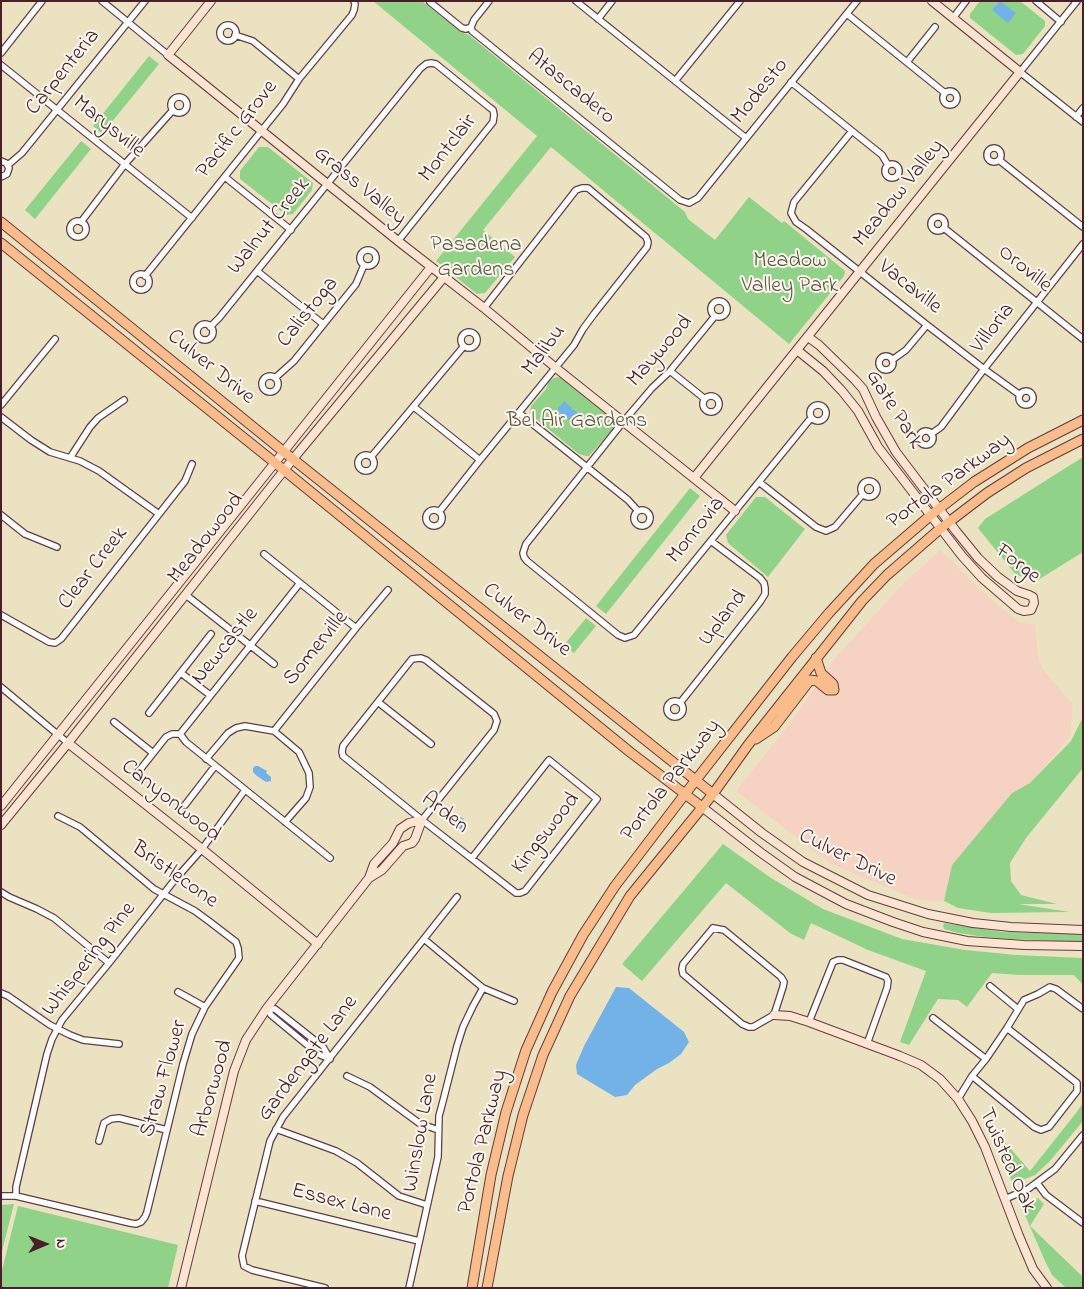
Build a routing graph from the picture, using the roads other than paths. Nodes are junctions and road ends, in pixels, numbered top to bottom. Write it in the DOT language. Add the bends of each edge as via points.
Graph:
graph roads {
  1 [pos="102,1"];
  2 [pos="145,1"];
  3 [pos="211,1"];
  4 [pos="489,1"];
  5 [pos="576,1"];
  6 [pos="612,1"];
  7 [pos="740,1"];
  8 [pos="857,1"];
  9 [pos="932,1"];
  10 [pos="966,1"];
  11 [pos="1036,1"];
  12 [pos="1077,1"];
  13 [pos="41,2"];
  14 [pos="430,2"];
  15 [pos="355,3"];
  16 [pos="847,14"];
  17 [pos="953,18"];
  18 [pos="598,19"];
  19 [pos="128,22"];
  20 [pos="1061,22"];
  21 [pos="471,27"];
  22 [pos="936,27"];
  23 [pos="235,35"];
  24 [pos="1,53"];
  25 [pos="168,55"];
  26 [pos="908,62"];
  27 [pos="436,64"];
  28 [pos="1,65"];
  29 [pos="1020,72"];
  30 [pos="300,78"];
  31 [pos="675,81"];
  32 [pos="791,82"];
  33 [pos="946,93"];
  34 [pos="1083,108"];
  35 [pos="57,110"];
  36 [pos="173,110"];
  37 [pos="1076,117"];
  38 [pos="1083,122"];
  39 [pos="262,130"];
  40 [pos="852,131"];
  41 [pos="746,138"];
  42 [pos="999,160"];
  43 [pos="1,161"];
  44 [pos="125,164"];
  45 [pos="8,165"];
  46 [pos="888,165"];
  47 [pos="1,177"];
  48 [pos="225,177"];
  49 [pos="328,184"];
  50 [pos="689,203"];
  51 [pos="192,218"];
  52 [pos="1,222"];
  53 [pos="81,222"];
  54 [pos="1083,227"];
  55 [pos="944,228"];
  56 [pos="290,230"];
  57 [pos="398,241"];
  58 [pos="1,243"];
  59 [pos="1083,244"];
  60 [pos="364,265"];
  61 [pos="431,267"];
  62 [pos="257,271"];
  63 [pos="860,272"];
  64 [pos="146,276"];
  65 [pos="444,277"];
  66 [pos="408,295"];
  67 [pos="1037,302"];
  68 [pos="420,306"];
  69 [pos="484,308"];
  70 [pos="715,316"];
  71 [pos="323,324"];
  72 [pos="927,325"];
  73 [pos="210,327"];
  74 [pos="808,337"];
  75 [pos="55,339"];
  76 [pos="1083,339"];
  77 [pos="464,346"];
  78 [pos="797,350"];
  79 [pos="892,360"];
  80 [pos="841,365"];
  81 [pos="556,368"];
  82 [pos="984,369"];
  83 [pos="670,371"];
  84 [pos="829,377"];
  85 [pos="275,378"];
  86 [pos="1020,395"];
  87 [pos="705,399"];
  88 [pos="124,400"];
  89 [pos="1,405"];
  90 [pos="414,407"];
  91 [pos="519,413"];
  92 [pos="1,417"];
  93 [pos="811,418"];
  94 [pos="1083,420"];
  95 [pos="623,422"];
  96 [pos="931,434"];
  97 [pos="1083,439"];
  98 [pos="284,452"];
  99 [pos="70,458"];
  100 [pos="371,458"];
  101 [pos="293,459"];
  102 [pos="480,460"];
  103 [pos="275,463"];
  104 [pos="192,464"];
  105 [pos="587,467"];
  106 [pos="284,470"];
  107 [pos="694,478"];
  108 [pos="759,482"];
  109 [pos="863,494"];
  110 [pos="940,509"];
  111 [pos="638,511"];
  112 [pos="735,511"];
  113 [pos="439,512"];
  114 [pos="159,514"];
  115 [pos="931,515"];
  116 [pos="1,516"];
  117 [pos="949,521"];
  118 [pos="941,528"];
  119 [pos="711,541"];
  120 [pos="57,547"];
  121 [pos="523,553"];
  122 [pos="264,554"];
  123 [pos="300,583"];
  124 [pos="388,590"];
  125 [pos="186,595"];
  126 [pos="1,615"];
  127 [pos="356,628"];
  128 [pos="211,634"];
  129 [pos="250,646"];
  130 [pos="816,658"];
  131 [pos="274,664"];
  132 [pos="181,672"];
  133 [pos="1,687"];
  134 [pos="210,696"];
  135 [pos="378,702"];
  136 [pos="680,703"];
  137 [pos="149,713"];
  138 [pos="114,722"];
  139 [pos="274,731"];
  140 [pos="180,734"];
  141 [pos="59,735"];
  142 [pos="68,743"];
  143 [pos="431,744"];
  144 [pos="748,745"];
  145 [pos="153,753"];
  146 [pos="206,759"];
  147 [pos="215,766"];
  148 [pos="139,771"];
  149 [pos="696,780"];
  150 [pos="245,790"];
  151 [pos="685,794"];
  152 [pos="712,794"];
  153 [pos="185,805"];
  154 [pos="1,806"];
  155 [pos="702,807"];
  156 [pos="58,816"];
  157 [pos="422,820"];
  158 [pos="285,822"];
  159 [pos="1,825"];
  160 [pos="202,849"];
  161 [pos="330,858"];
  162 [pos="472,858"];
  163 [pos="369,878"];
  164 [pos="525,891"];
  165 [pos="1,892"];
  166 [pos="164,895"];
  167 [pos="457,897"];
  168 [pos="1083,930"];
  169 [pos="424,939"];
  170 [pos="318,944"];
  171 [pos="1083,946"];
  172 [pos="239,953"];
  173 [pos="109,964"];
  174 [pos="990,986"];
  175 [pos="484,988"];
  176 [pos="178,992"];
  177 [pos="1,993"];
  178 [pos="514,1001"];
  179 [pos="205,1007"];
  180 [pos="267,1008"];
  181 [pos="1018,1009"];
  182 [pos="1083,1009"];
  183 [pos="774,1015"];
  184 [pos="933,1018"];
  185 [pos="810,1022"];
  186 [pos="1007,1028"];
  187 [pos="57,1029"];
  188 [pos="118,1044"];
  189 [pos="867,1044"];
  190 [pos="330,1059"];
  191 [pos="986,1059"];
  192 [pos="347,1076"];
  193 [pos="972,1076"];
  194 [pos="958,1099"];
  195 [pos="276,1129"];
  196 [pos="167,1130"];
  197 [pos="438,1130"];
  198 [pos="1083,1135"];
  199 [pos="99,1141"];
  200 [pos="1080,1144"];
  201 [pos="1037,1183"];
  202 [pos="1,1196"];
  203 [pos="16,1196"];
  204 [pos="1005,1199"];
  205 [pos="255,1201"];
  206 [pos="427,1205"];
  207 [pos="1083,1224"];
  208 [pos="419,1241"];
  209 [pos="181,1288"];
  210 [pos="325,1288"];
  211 [pos="409,1288"];
  212 [pos="472,1288"];
  213 [pos="487,1288"];
  214 [pos="1047,1288"];
  1 -- 19 [label="street, Grass Valley"];
  2 -- 19 [label="street, Carpenteria"];
  3 -- 25 [label="street"];
  4 -- 21 [label="street"];
  5 -- 18 [label="street"];
  6 -- 18 [label="street"];
  7 -- 31 [label="street"];
  8 -- 16 [label="street, Modesto"];
  9 -- 17 [label="street"];
  10 -- 17 [label="street"];
  11 -- 20 [label="street"];
  12 -- 20 [label="street, Meadow Valley"];
  13 -- 24 [label="street"];
  14 -- 21 [label="street, Atascadero" via="462,28"];
  15 -- 30 [label="street, Pacific Grove" via="352,15"];
  16 -- 26 [label="street"];
  16 -- 32 [label="street, Modesto"];
  17 -- 29 [label="street"];
  18 -- 31 [label="street"];
  19 -- 25 [label="street, Grass Valley"];
  19 -- 35 [label="street, Carpenteria"];
  20 -- 29 [label="street, Meadow Valley"];
  21 -- 50 [label="street, Atascadero" via="680,200"];
  22 -- 26 [label="street"];
  23 -- 30 [label="street" via="253,41"];
  25 -- 39 [label="street, Grass Valley"];
  26 -- 33 [label="street"];
  27 -- 49 [label="street, Walnut Creek" via="426,64 420,69"];
  27 -- 57 [label="street, Montclair" via="493,110 493,122"];
  28 -- 35 [label="street, Marysville"];
  29 -- 37 [label="street"];
  29 -- 63 [label="street, Meadow Valley"];
  30 -- 39 [label="street, Pacific Grove"];
  31 -- 41 [label="street"];
  32 -- 40 [label="street"];
  32 -- 41 [label="street, Modesto"];
  34 -- 37 [label="street"];
  35 -- 44 [label="street, Marysville"];
  35 -- 45 [label="street, Carpenteria"];
  36 -- 44 [label="street"];
  37 -- 38 [label="street"];
  39 -- 48 [label="street, Pacific Grove"];
  39 -- 49 [label="street, Grass Valley"];
  40 -- 46 [label="street" via="882,155"];
  40 -- 63 [label="street, Vacaville" via="794,202 791,213 796,222"];
  41 -- 50 [label="street, Modesto" via="698,198"];
  42 -- 54 [label="street"];
  43 -- 45 [label="street"];
  44 -- 51 [label="street, Marysville"];
  44 -- 53 [label="street"];
  45 -- 47 [label="street, Carpenteria" via="7,174"];
  48 -- 51 [label="street, Pacific Grove"];
  48 -- 56 [label="street"];
  49 -- 56 [label="street, Walnut Creek"];
  49 -- 57 [label="street, Grass Valley"];
  51 -- 64 [label="street, Pacific Grove"];
  52 -- 98 [label="main road, Culver Drive"];
  55 -- 67 [label="street, Oroville"];
  56 -- 62 [label="street, Walnut Creek"];
  57 -- 61 [label="street, Grass Valley"];
  58 -- 103 [label="main road, Culver Drive"];
  59 -- 67 [label="street, Villoria"];
  60 -- 71 [label="street, Calistoga" via="356,284"];
  61 -- 65 [label="street, Grass Valley"];
  61 -- 66 [label="street, Meadowood"];
  62 -- 71 [label="street"];
  62 -- 73 [label="street, Walnut Creek"];
  63 -- 72 [label="street, Vacaville"];
  63 -- 74 [label="street, Meadow Valley"];
  65 -- 68 [label="street, Meadowood"];
  65 -- 69 [label="street, Grass Valley"];
  66 -- 68 [label="street"];
  66 -- 98 [label="street, Meadowood"];
  67 -- 76 [label="street, Oroville"];
  67 -- 82 [label="street, Villoria"];
  68 -- 101 [label="street, Meadowood"];
  69 -- 81 [label="street, Grass Valley"];
  69 -- 81 [label="street, Malibu" via="576,190 588,188 618,212 646,237 647,247"];
  70 -- 83 [label="street, Maywood"];
  71 -- 85 [label="street, Calistoga" via="294,361"];
  72 -- 79 [label="street" via="906,350"];
  72 -- 82 [label="street, Vacaville"];
  74 -- 78 [label="street, Meadow Valley"];
  74 -- 80 [label="street, Gate Park"];
  75 -- 89 [label="street"];
  77 -- 90 [label="street"];
  78 -- 84 [label="street, Gate Park"];
  78 -- 107 [label="street, Meadow Valley"];
  80 -- 84 [label="street"];
  80 -- 110 [label="street, Gate Park" via="863,390 896,452"];
  81 -- 91 [label="street, Malibu"];
  81 -- 95 [label="street, Grass Valley"];
  82 -- 86 [label="street, Vacaville"];
  82 -- 96 [label="street, Villoria" via="942,427"];
  83 -- 87 [label="street"];
  83 -- 95 [label="street, Maywood"];
  84 -- 115 [label="street, Gate Park" via="858,411 878,447"];
  88 -- 99 [label="street" via="98,418"];
  90 -- 100 [label="street"];
  90 -- 102 [label="street"];
  91 -- 102 [label="street, Malibu"];
  91 -- 105 [label="street"];
  92 -- 99 [label="street" via="50,452"];
  93 -- 108 [label="street, Monrovia"];
  94 -- 110 [label="main road, Portola Parkway" via="1028,448 974,482"];
  95 -- 105 [label="street, Maywood"];
  95 -- 107 [label="street, Grass Valley"];
  97 -- 117 [label="main road, Portola Parkway" via="1018,473"];
  98 -- 101 [label="main road, Culver Drive"];
  98 -- 103 [label="street, Meadowood"];
  99 -- 114 [label="street" via="99,470"];
  101 -- 106 [label="street, Meadowood"];
  101 -- 149 [label="main road, Culver Drive"];
  102 -- 113 [label="street, Malibu"];
  103 -- 106 [label="main road, Culver Drive"];
  103 -- 141 [label="street, Meadowood"];
  104 -- 114 [label="street, Clear Creek" via="185,482"];
  105 -- 111 [label="street"];
  105 -- 121 [label="street, Maywood" via="526,544"];
  106 -- 125 [label="street, Meadowood"];
  106 -- 151 [label="main road, Culver Drive"];
  107 -- 112 [label="street, Grass Valley"];
  108 -- 109 [label="street" via="816,528 826,531 835,527"];
  108 -- 112 [label="street, Monrovia"];
  110 -- 115 [label="main road, Portola Parkway"];
  110 -- 117 [label="street, Forge"];
  112 -- 119 [label="street, Monrovia"];
  114 -- 126 [label="street, Clear Creek" via="55,643"];
  115 -- 118 [label="street, Forge"];
  115 -- 149 [label="main road, Portola Parkway" via="874,564 828,613"];
  116 -- 120 [label="street" via="26,534"];
  117 -- 118 [label="main road, Portola Parkway"];
  117 -- 118 [label="street, Forge" via="978,558 998,577 1032,597 1031,610 1021,611 996,591 962,556"];
  118 -- 130 [label="main road, Portola Parkway" via="862,601"];
  119 -- 121 [label="street, Monrovia" via="634,635 628,638 622,637 527,561"];
  119 -- 136 [label="street, Upland" via="760,578 766,588"];
  122 -- 123 [label="street"];
  123 -- 127 [label="street"];
  123 -- 129 [label="street, Newcastle"];
  124 -- 127 [label="street, Somerville"];
  125 -- 129 [label="street"];
  125 -- 142 [label="street, Meadowood"];
  127 -- 139 [label="street, Somerville"];
  128 -- 132 [label="street"];
  129 -- 131 [label="street"];
  129 -- 134 [label="street, Newcastle"];
  130 -- 144 [label="main road, Portola Parkway"];
  130 -- 144 [label="main road" via="821,673 833,684 834,690 810,680 774,727"];
  132 -- 134 [label="street"];
  132 -- 137 [label="street"];
  133 -- 141 [label="street, Canyonwood"];
  134 -- 140 [label="street, Newcastle"];
  135 -- 143 [label="street"];
  135 -- 157 [label="street, Arden" via="343,746 343,756"];
  135 -- 157 [label="street, Arborwood" via="412,659 421,658 494,714 497,721 494,730"];
  138 -- 145 [label="street"];
  139 -- 146 [label="street" via="245,726 236,728"];
  139 -- 158 [label="street" via="299,752 309,773 310,787 306,798"];
  140 -- 145 [label="street" via="166,737"];
  140 -- 146 [label="street"];
  141 -- 142 [label="street, Canyonwood"];
  141 -- 154 [label="street, Meadowood"];
  142 -- 159 [label="street, Meadowood"];
  142 -- 160 [label="street, Canyonwood"];
  144 -- 152 [label="main road, Portola Parkway"];
  145 -- 148 [label="street"];
  146 -- 147 [label="street"];
  147 -- 150 [label="street"];
  147 -- 153 [label="street"];
  149 -- 151 [label="main road, Portola Parkway"];
  149 -- 152 [label="main road, Culver Drive"];
  150 -- 158 [label="street"];
  150 -- 160 [label="street, Whispering Pine"];
  151 -- 155 [label="main road, Culver Drive"];
  151 -- 212 [label="main road, Portola Parkway" via="615,886 583,935 526,1050 506,1112 491,1175"];
  152 -- 155 [label="main road, Portola Parkway"];
  152 -- 168 [label="street, Culver Drive" via="803,862 868,895 973,924"];
  155 -- 171 [label="street, Culver Drive" via="795,877 846,904 893,922 967,941 1024,946"];
  155 -- 213 [label="main road, Portola Parkway" via="630,896 570,996 547,1047 523,1115"];
  156 -- 166 [label="street, Bristlecone" via="80,827"];
  157 -- 162 [label="street, Arden"];
  157 -- 163 [label="street, Arborwood" via="412,843 403,846 382,870"];
  157 -- 163 [label="street, Arborwood" via="400,829 393,843 374,864"];
  158 -- 161 [label="street"];
  160 -- 166 [label="street, Whispering Pine"];
  160 -- 170 [label="street, Canyonwood"];
  162 -- 164 [label="street, Arden" via="516,893"];
  162 -- 164 [label="street, Kingswood" via="549,760 597,799"];
  163 -- 170 [label="street, Arborwood"];
  165 -- 173 [label="street" via="54,918"];
  166 -- 172 [label="street, Bristlecone" via="195,911 236,942"];
  166 -- 173 [label="street, Whispering Pine"];
  167 -- 169 [label="street, Gardengate Lane"];
  169 -- 175 [label="street"];
  169 -- 190 [label="street, Gardengate Lane"];
  170 -- 180 [label="street, Arborwood"];
  172 -- 179 [label="street, Straw Flower"];
  173 -- 187 [label="street, Whispering Pine"];
  174 -- 181 [label="street"];
  175 -- 178 [label="street"];
  175 -- 197 [label="street, Winslow Lane" via="463,1026 442,1101"];
  176 -- 179 [label="street"];
  177 -- 187 [label="street"];
  179 -- 196 [label="street, Straw Flower" via="192,1034"];
  180 -- 190 [label="street" via="270,1016 318,1054"];
  180 -- 209 [label="street, Arborwood" via="246,1040 234,1071"];
  181 -- 182 [label="street" via="1024,1000 1050,987"];
  181 -- 186 [label="street"];
  183 -- 183 [label="street" via="784,982 781,976 724,930 714,928 684,964 683,974 742,1024 753,1027"];
  183 -- 185 [label="street, Twisted Oak"];
  184 -- 191 [label="street"];
  185 -- 189 [label="street, Twisted Oak"];
  185 -- 189 [label="street" via="833,962 843,960 864,968 886,977 888,982"];
  186 -- 191 [label="street"];
  186 -- 193 [label="street" via="1077,1083 1077,1091 1049,1127 1041,1130"];
  187 -- 188 [label="street" via="83,1040"];
  187 -- 203 [label="street, Whispering Pine" via="47,1054"];
  189 -- 194 [label="street, Twisted Oak" via="921,1065 940,1079"];
  190 -- 195 [label="street, Gardengate Lane"];
  191 -- 193 [label="street"];
  192 -- 197 [label="street" via="370,1088 418,1123"];
  193 -- 194 [label="street"];
  194 -- 204 [label="street, Twisted Oak" via="985,1147"];
  195 -- 205 [label="street, Gardengate Lane"];
  195 -- 206 [label="street" via="336,1151 357,1162 399,1196"];
  196 -- 199 [label="street" via="119,1118 111,1119 104,1123"];
  196 -- 203 [label="street, Straw Flower" via="147,1212 141,1222 130,1223"];
  197 -- 206 [label="street, Winslow Lane" via="438,1157"];
  198 -- 200 [label="street"];
  200 -- 201 [label="street" via="1056,1170"];
  201 -- 204 [label="street"];
  201 -- 207 [label="street" via="1046,1195"];
  202 -- 203 [label="street"];
  204 -- 214 [label="street, Twisted Oak" via="1033,1269"];
  205 -- 208 [label="street, Essex Lane"];
  205 -- 210 [label="street, Gardengate Lane" via="242,1256 244,1266"];
  206 -- 208 [label="street, Winslow Lane"];
  208 -- 211 [label="street, Winslow Lane"];
}
